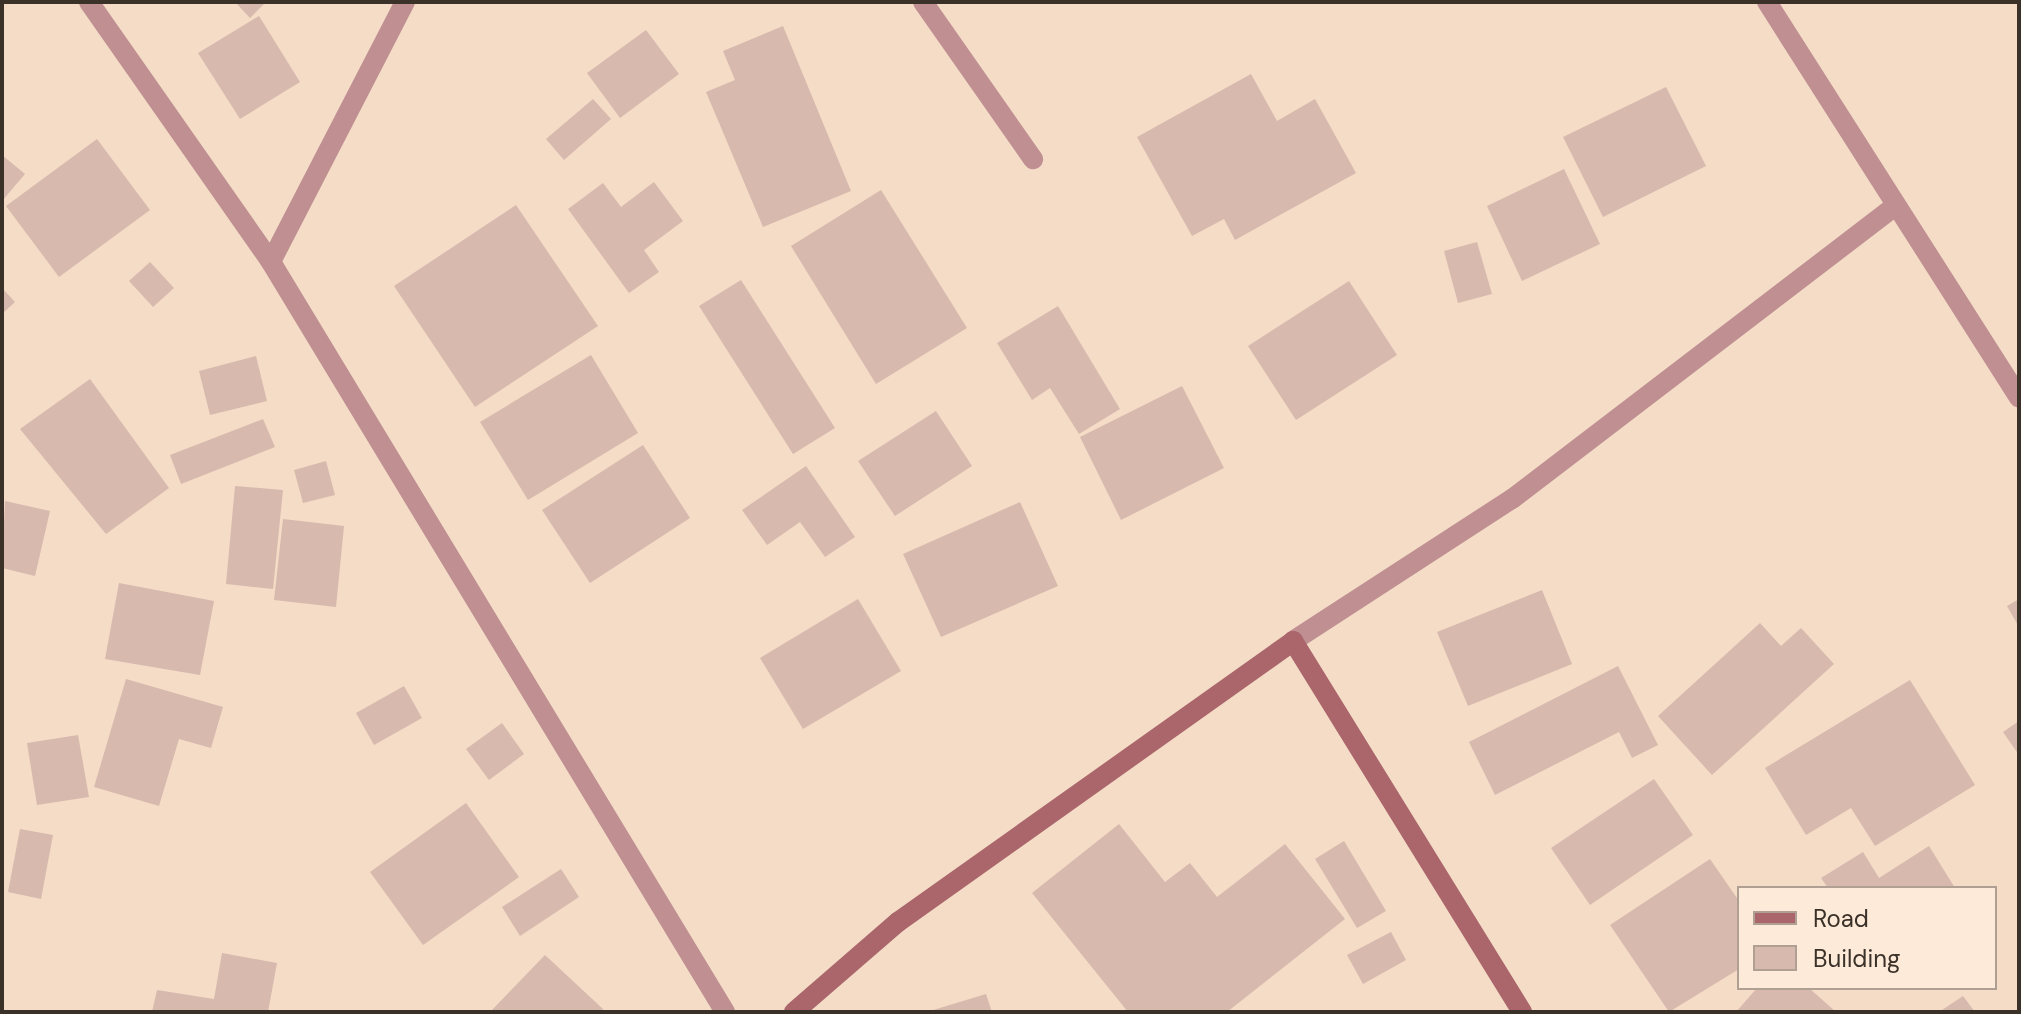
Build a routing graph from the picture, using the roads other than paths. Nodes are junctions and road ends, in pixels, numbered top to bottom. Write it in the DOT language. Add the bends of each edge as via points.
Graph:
graph roads {
  1 [pos="89,2"];
  2 [pos="405,2"];
  3 [pos="923,2"];
  4 [pos="1767,2"];
  5 [pos="1033,159"];
  6 [pos="1892,208"];
  7 [pos="271,262"];
  8 [pos="2019,398"];
  9 [pos="1293,641"];
  10 [pos="725,1012"];
  11 [pos="794,1012"];
  12 [pos="1522,1012"];
  1 -- 7 [label="street"];
  2 -- 7 [label="street"];
  3 -- 5 [label="street"];
  4 -- 6 [label="street"];
  6 -- 8 [label="street"];
  6 -- 9 [label="street" via="1512,499"];
  7 -- 10 [label="street"];
  9 -- 11 [label="street" via="898,922"];
  9 -- 12 [label="street"];
}
